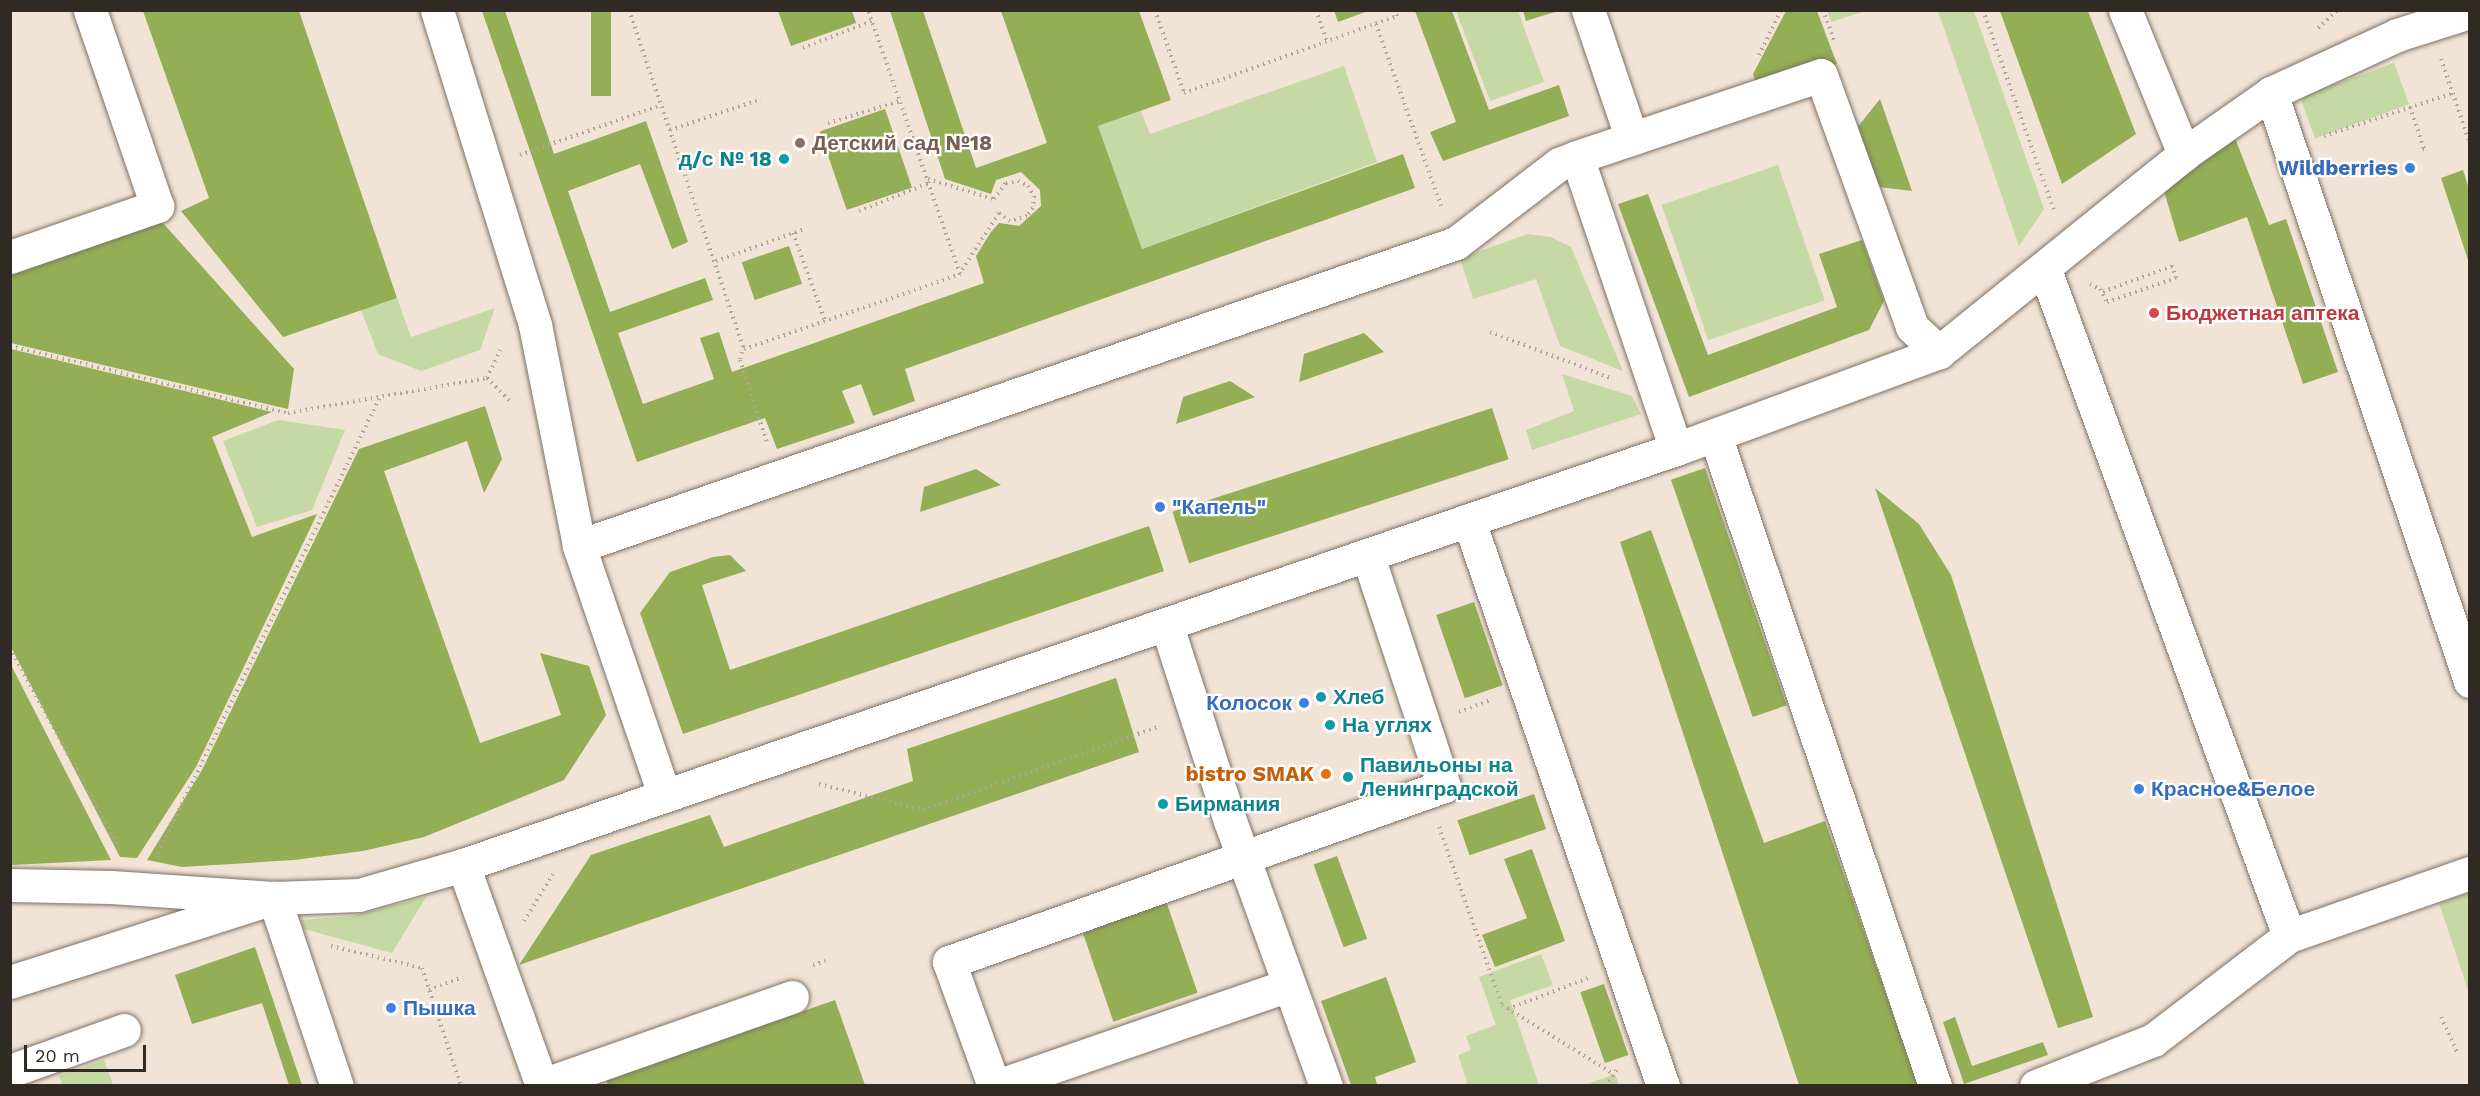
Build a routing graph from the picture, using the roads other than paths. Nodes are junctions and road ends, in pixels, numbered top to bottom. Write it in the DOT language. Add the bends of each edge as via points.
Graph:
graph roads {
  1 [pos="90,10"];
  2 [pos="436,10"];
  3 [pos="1588,10"];
  4 [pos="2125,10"];
  5 [pos="2469,12"];
  6 [pos="2392,23"];
  7 [pos="2271,93"];
  8 [pos="1632,139"];
  9 [pos="2184,154"];
  10 [pos="1577,157"];
  11 [pos="10,257"];
  12 [pos="2045,270"];
  13 [pos="1939,352"];
  14 [pos="1715,435"];
  15 [pos="1676,449"];
  16 [pos="1469,521"];
  17 [pos="579,546"];
  18 [pos="1368,556"];
  19 [pos="1167,626"];
  20 [pos="2469,681"];
  21 [pos="664,794"];
  22 [pos="1243,857"];
  23 [pos="463,865"];
  24 [pos="2469,873"];
  25 [pos="10,885"];
  26 [pos="274,898"];
  27 [pos="2289,936"];
  28 [pos="10,982"];
  29 [pos="1288,985"];
  30 [pos="792,997"];
  31 [pos="124,1030"];
  32 [pos="10,1071"];
  33 [pos="542,1085"];
  34 [pos="337,1086"];
  35 [pos="995,1086"];
  36 [pos="1326,1086"];
  37 [pos="1663,1086"];
  38 [pos="1935,1086"];
  39 [pos="2036,1086"];
  1 -- 11 [label="lane" via="157,206"];
  2 -- 17 [label="lane" via="526,298"];
  3 -- 8 [label="lane"];
  4 -- 9 [label="lane"];
  5 -- 6 [label="lane" via="2430,24"];
  6 -- 7 [label="lane"];
  7 -- 9 [label="lane"];
  7 -- 20 [label="lane"];
  8 -- 10 [label="lane"];
  8 -- 13 [label="lane" via="1821,75 1912,327"];
  9 -- 12 [label="lane"];
  10 -- 15 [label="lane"];
  10 -- 17 [label="lane" via="1559,164 1456,243"];
  12 -- 13 [label="lane"];
  12 -- 27 [label="lane"];
  13 -- 14 [label="lane"];
  14 -- 15 [label="lane"];
  14 -- 38 [label="lane"];
  15 -- 16 [label="lane"];
  16 -- 18 [label="lane"];
  16 -- 37 [label="lane"];
  17 -- 21 [label="lane"];
  18 -- 19 [label="lane"];
  18 -- 22 [label="lane" via="1424,724 1436,790"];
  19 -- 21 [label="lane"];
  19 -- 22 [label="lane"];
  21 -- 23 [label="lane"];
  22 -- 29 [label="lane"];
  22 -- 35 [label="lane" via="949,962"];
  23 -- 26 [label="lane" via="359,896"];
  23 -- 33 [label="lane"];
  24 -- 27 [label="lane"];
  25 -- 26 [label="lane"];
  26 -- 28 [label="lane"];
  26 -- 34 [label="lane"];
  27 -- 39 [label="lane" via="2152,1040"];
  29 -- 35 [label="lane"];
  29 -- 36 [label="lane"];
  30 -- 33 [label="lane"];
  31 -- 32 [label="lane"];
}
